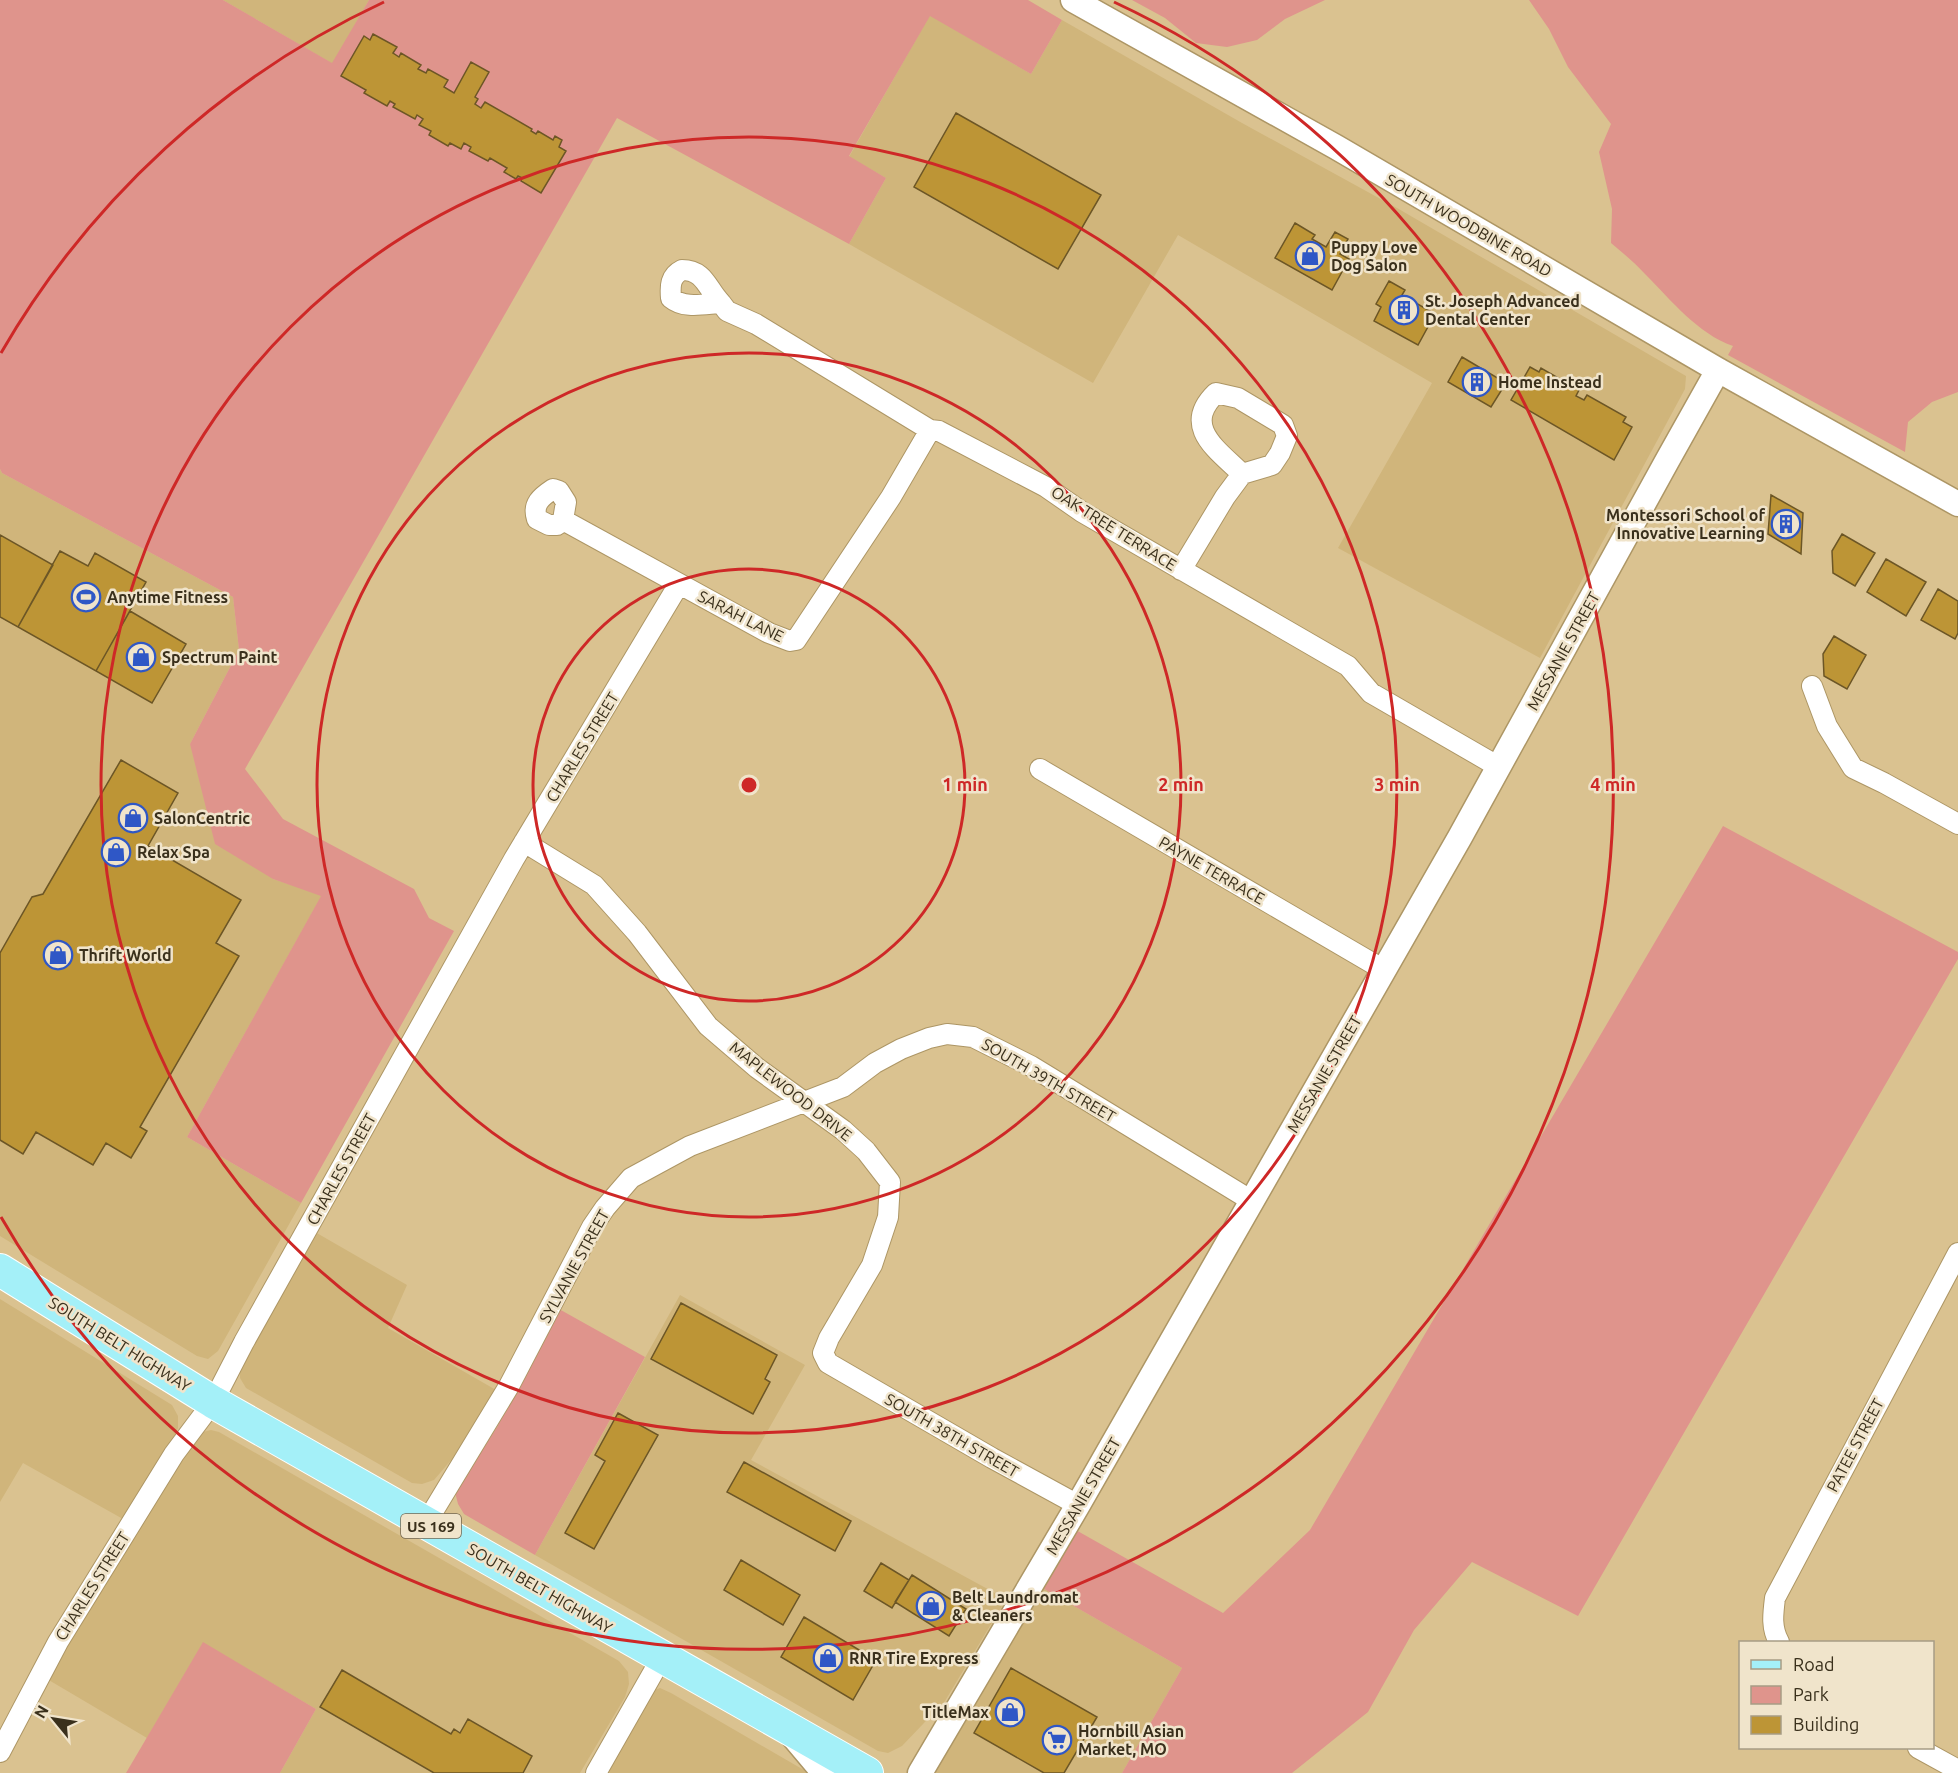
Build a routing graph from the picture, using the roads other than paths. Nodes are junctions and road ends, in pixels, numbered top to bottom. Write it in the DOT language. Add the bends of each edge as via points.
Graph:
graph roads {
  1 [pos="1073,0"];
  2 [pos="721,303"];
  3 [pos="1718,370"];
  4 [pos="930,430"];
  5 [pos="1242,474"];
  6 [pos="1958,504"];
  7 [pos="563,520"];
  8 [pos="1181,570"];
  9 [pos="678,584"];
  10 [pos="1812,686"];
  11 [pos="1499,767"];
  12 [pos="1040,770"];
  13 [pos="1958,824"];
  14 [pos="524,842"];
  15 [pos="1384,970"];
  16 [pos="806,1101"];
  17 [pos="1252,1201"];
  18 [pos="1958,1253"];
  19 [pos="0,1270"];
  20 [pos="828,1364"];
  21 [pos="213,1402"];
  22 [pos="1078,1505"];
  23 [pos="426,1523"];
  24 [pos="1778,1641"];
  25 [pos="662,1657"];
  26 [pos="784,1726"];
  27 [pos="1920,1749"];
  28 [pos="0,1752"];
  29 [pos="1958,1770"];
  30 [pos="596,1773"];
  31 [pos="824,1773"];
  32 [pos="867,1773"];
  33 [pos="920,1773"];
  1 -- 3 [label="street, SOUTH WOODBINE ROAD" via="1336,147"];
  2 -- 4 [label="street, OAK TREE TERRACE"];
  3 -- 6 [label="street, SOUTH WOODBINE ROAD"];
  3 -- 11 [label="street, MESSANIE STREET"];
  4 -- 8 [label="street, OAK TREE TERRACE" via="939,430 1059,494 1082,512"];
  4 -- 9 [label="street, SARAH LANE" via="796,640 769,633"];
  5 -- 5 [label="street" via="1272,465 1287,436 1284,425 1238,398 1216,393 1209,400 1202,430 1209,443"];
  5 -- 8 [label="street"];
  7 -- 9 [label="street, SARAH LANE"];
  8 -- 11 [label="street, OAK TREE TERRACE" via="1348,666 1371,693"];
  9 -- 14 [label="street, CHARLES STREET"];
  10 -- 13 [label="street" via="1827,726 1853,768"];
  11 -- 15 [label="street, MESSANIE STREET"];
  12 -- 15 [label="street, PAYNE TERRACE"];
  14 -- 16 [label="street, MAPLEWOOD DRIVE" via="594,885 637,933 708,1026 757,1068"];
  14 -- 21 [label="street, CHARLES STREET"];
  15 -- 17 [label="street, MESSANIE STREET"];
  16 -- 17 [label="street, SOUTH 39TH STREET" via="843,1087 875,1063 929,1038 947,1034 973,1037 1031,1066"];
  16 -- 20 [label="street, MAPLEWOOD DRIVE" via="866,1151 890,1182 888,1217 882,1236 872,1265 829,1338 823,1353"];
  16 -- 23 [label="street, SYLVANIE STREET" via="690,1146 631,1178 592,1227 509,1386"];
  17 -- 22 [label="street, MESSANIE STREET"];
  18 -- 24 [label="street, PATEE STREET" via="1775,1598 1772,1618"];
  19 -- 21 [label="main road, SOUTH BELT HIGHWAY / US 169"];
  20 -- 22 [label="street, SOUTH 38TH STREET"];
  21 -- 23 [label="main road, SOUTH BELT HIGHWAY / US 169"];
  21 -- 28 [label="street, CHARLES STREET" via="174,1454 58,1642"];
  22 -- 33 [label="street, MESSANIE STREET"];
  23 -- 25 [label="main road, SOUTH BELT HIGHWAY / US 169"];
  25 -- 26 [label="main road, SOUTH BELT HIGHWAY / US 169"];
  25 -- 30 [label="street"];
  26 -- 31 [label="street"];
  26 -- 32 [label="main road, SOUTH BELT HIGHWAY / US 169"];
  27 -- 29 [label="street"];
}
